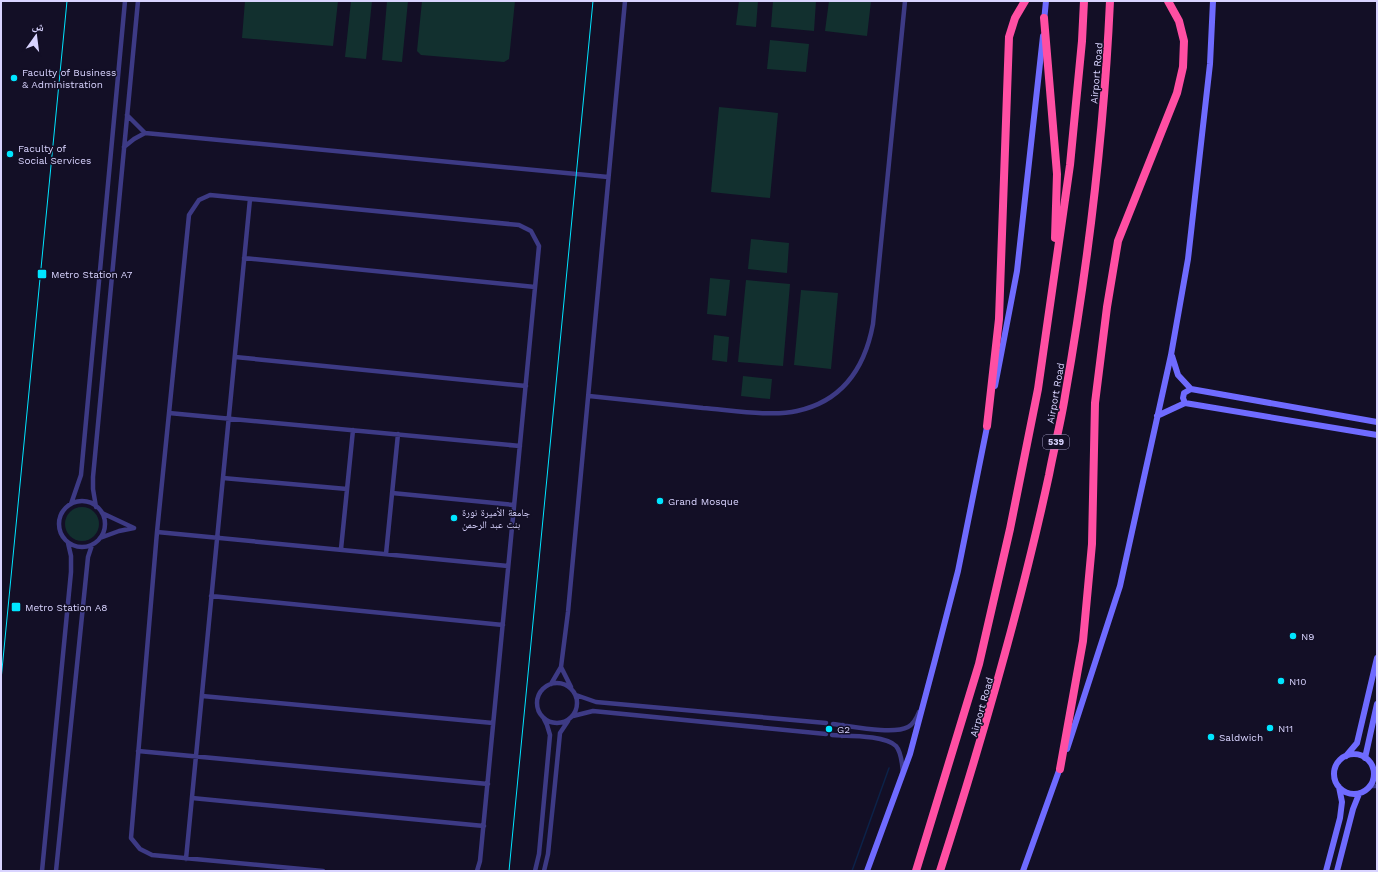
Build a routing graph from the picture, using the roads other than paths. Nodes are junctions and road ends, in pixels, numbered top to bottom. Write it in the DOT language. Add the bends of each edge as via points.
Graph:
graph roads {
  1 [pos="125,1"];
  2 [pos="138,1"];
  3 [pos="625,1"];
  4 [pos="905,1"];
  5 [pos="1046,1"];
  6 [pos="1084,1"];
  7 [pos="1110,1"];
  8 [pos="1213,1"];
  9 [pos="1024,2"];
  10 [pos="1170,3"];
  11 [pos="1044,18"];
  12 [pos="127,115"];
  13 [pos="145,133"];
  14 [pos="124,147"];
  15 [pos="608,177"];
  16 [pos="250,199"];
  17 [pos="244,258"];
  18 [pos="1054,278"];
  19 [pos="535,287"];
  20 [pos="1171,355"];
  21 [pos="235,357"];
  22 [pos="526,386"];
  23 [pos="1191,390"];
  24 [pos="589,396"];
  25 [pos="1185,403"];
  26 [pos="169,413"];
  27 [pos="1157,416"];
  28 [pos="229,418"];
  29 [pos="1377,422"];
  30 [pos="987,426"];
  31 [pos="353,430"];
  32 [pos="398,434"];
  33 [pos="1377,435"];
  34 [pos="520,446"];
  35 [pos="223,478"];
  36 [pos="347,489"];
  37 [pos="392,493"];
  38 [pos="71,504"];
  39 [pos="514,505"];
  40 [pos="96,507"];
  41 [pos="102,513"];
  42 [pos="157,532"];
  43 [pos="217,537"];
  44 [pos="100,538"];
  45 [pos="68,543"];
  46 [pos="92,545"];
  47 [pos="341,549"];
  48 [pos="386,554"];
  49 [pos="508,566"];
  50 [pos="211,596"];
  51 [pos="503,625"];
  52 [pos="1377,658"];
  53 [pos="561,667"];
  54 [pos="551,684"];
  55 [pos="573,690"];
  56 [pos="576,695"];
  57 [pos="202,696"];
  58 [pos="1377,704"];
  59 [pos="923,705"];
  60 [pos="573,716"];
  61 [pos="544,719"];
  62 [pos="568,721"];
  63 [pos="493,723"];
  64 [pos="826,723"];
  65 [pos="833,724"];
  66 [pos="843,725"];
  67 [pos="826,734"];
  68 [pos="832,735"];
  69 [pos="842,736"];
  70 [pos="138,751"];
  71 [pos="196,756"];
  72 [pos="1346,756"];
  73 [pos="1365,758"];
  74 [pos="1375,769"];
  75 [pos="1060,770"];
  76 [pos="903,773"];
  77 [pos="488,784"];
  78 [pos="1374,786"];
  79 [pos="1339,787"];
  80 [pos="1360,794"];
  81 [pos="192,798"];
  82 [pos="484,826"];
  83 [pos="930,826"];
  84 [pos="186,859"];
  85 [pos="57,870"];
  86 [pos="42,871"];
  87 [pos="323,871"];
  88 [pos="477,871"];
  89 [pos="535,871"];
  90 [pos="544,871"];
  91 [pos="868,871"];
  92 [pos="910,871"];
  93 [pos="916,871"];
  94 [pos="940,871"];
  95 [pos="1023,871"];
  96 [pos="1326,871"];
  97 [pos="1338,871"];
  1 -- 38 [label="street" via="81,475"];
  2 -- 12 [label="street"];
  3 -- 15 [label="street"];
  4 -- 24 [label="street" via="874,324 864,359 855,373 837,393 796,412 740,411"];
  5 -- 11 [label="main road"];
  6 -- 18 [label="highway, Airport Road / 539" via="1070,165"];
  7 -- 94 [label="highway, Airport Road / 539" via="1100,146 1085,274 1065,398 1039,521 1004,664"];
  8 -- 20 [label="main road" via="1210,64 1188,259"];
  9 -- 30 [label="highway" via="1009,37 999,319"];
  10 -- 75 [label="highway" via="1179,21 1184,41 1183,67 1177,93 1118,241 1095,403 1092,544 1084,641"];
  11 -- 18 [label="highway" via="1057,174"];
  11 -- 30 [label="main road" via="1016,271"];
  12 -- 13 [label="street"];
  12 -- 14 [label="street"];
  13 -- 14 [label="street"];
  13 -- 15 [label="street"];
  14 -- 40 [label="street" via="94,476"];
  15 -- 24 [label="street"];
  16 -- 17 [label="street"];
  16 -- 19 [label="street" via="519,225 531,231 539,246"];
  16 -- 26 [label="street" via="210,195 199,200 189,215"];
  17 -- 19 [label="street"];
  17 -- 21 [label="street"];
  18 -- 83 [label="highway, Airport Road / 539" via="1038,389 1010,529 979,664"];
  19 -- 22 [label="street"];
  20 -- 23 [label="main road" via="1178,375"];
  20 -- 27 [label="main road"];
  21 -- 22 [label="street"];
  21 -- 28 [label="street"];
  22 -- 34 [label="street"];
  23 -- 25 [label="main road" via="1184,393"];
  23 -- 29 [label="main road"];
  24 -- 53 [label="street"];
  25 -- 27 [label="main road"];
  25 -- 33 [label="main road"];
  26 -- 28 [label="street"];
  26 -- 42 [label="street"];
  27 -- 75 [label="main road" via="1120,586"];
  28 -- 31 [label="street"];
  28 -- 35 [label="street"];
  30 -- 59 [label="main road" via="958,571"];
  31 -- 32 [label="street"];
  31 -- 36 [label="street"];
  32 -- 34 [label="street"];
  32 -- 37 [label="street"];
  34 -- 39 [label="street"];
  35 -- 36 [label="street"];
  35 -- 43 [label="street"];
  36 -- 47 [label="street"];
  37 -- 39 [label="street"];
  37 -- 48 [label="street"];
  38 -- 40 [label="street" via="84,502"];
  38 -- 45 [label="street" via="62,513 59,526"];
  39 -- 49 [label="street"];
  40 -- 41 [label="street"];
  41 -- 44 [label="street" via="105,526"];
  41 -- 44 [label="street" via="134,528"];
  42 -- 43 [label="street"];
  42 -- 70 [label="street"];
  43 -- 47 [label="street"];
  43 -- 50 [label="street"];
  44 -- 46 [label="street"];
  45 -- 46 [label="street" via="80,547"];
  45 -- 86 [label="street" via="71,556 70,572"];
  46 -- 85 [label="street" via="88,557"];
  47 -- 48 [label="street"];
  48 -- 49 [label="street"];
  49 -- 51 [label="street"];
  50 -- 51 [label="street"];
  50 -- 57 [label="street"];
  51 -- 63 [label="street"];
  52 -- 72 [label="main road" via="1357,743"];
  53 -- 54 [label="street"];
  53 -- 55 [label="street"];
  54 -- 55 [label="street" via="563,684"];
  54 -- 61 [label="street" via="545,687 538,697 538,710"];
  55 -- 56 [label="street"];
  56 -- 60 [label="street" via="577,706"];
  56 -- 64 [label="street" via="596,702"];
  57 -- 63 [label="street"];
  57 -- 71 [label="street"];
  58 -- 73 [label="main road"];
  59 -- 66 [label="street" via="915,721 908,727 897,730"];
  59 -- 76 [label="main road"];
  60 -- 62 [label="street"];
  60 -- 67 [label="street" via="593,712"];
  61 -- 62 [label="street" via="556,723"];
  61 -- 89 [label="street" via="550,735 539,854"];
  62 -- 90 [label="street" via="560,733 548,854"];
  63 -- 77 [label="street"];
  65 -- 66 [label="street"];
  66 -- 69 [label="street" via="840,731"];
  68 -- 69 [label="street"];
  69 -- 76 [label="street" via="888,741 897,747"];
  70 -- 71 [label="street"];
  70 -- 84 [label="street" via="131,838 140,849 152,855"];
  71 -- 77 [label="street"];
  71 -- 81 [label="street"];
  72 -- 73 [label="main road" via="1353,754"];
  72 -- 79 [label="main road" via="1338,762 1334,772"];
  73 -- 74 [label="main road"];
  74 -- 78 [label="main road"];
  75 -- 95 [label="main road"];
  76 -- 91 [label="main road"];
  77 -- 82 [label="street"];
  78 -- 80 [label="main road"];
  79 -- 80 [label="main road" via="1348,793"];
  79 -- 96 [label="main road" via="1342,802 1340,818"];
  80 -- 97 [label="main road" via="1353,809"];
  81 -- 82 [label="street"];
  81 -- 84 [label="street"];
  82 -- 88 [label="street"];
  83 -- 92 [label="highway"];
  83 -- 93 [label="highway, Airport Road / 539"];
  84 -- 87 [label="street"];
}
